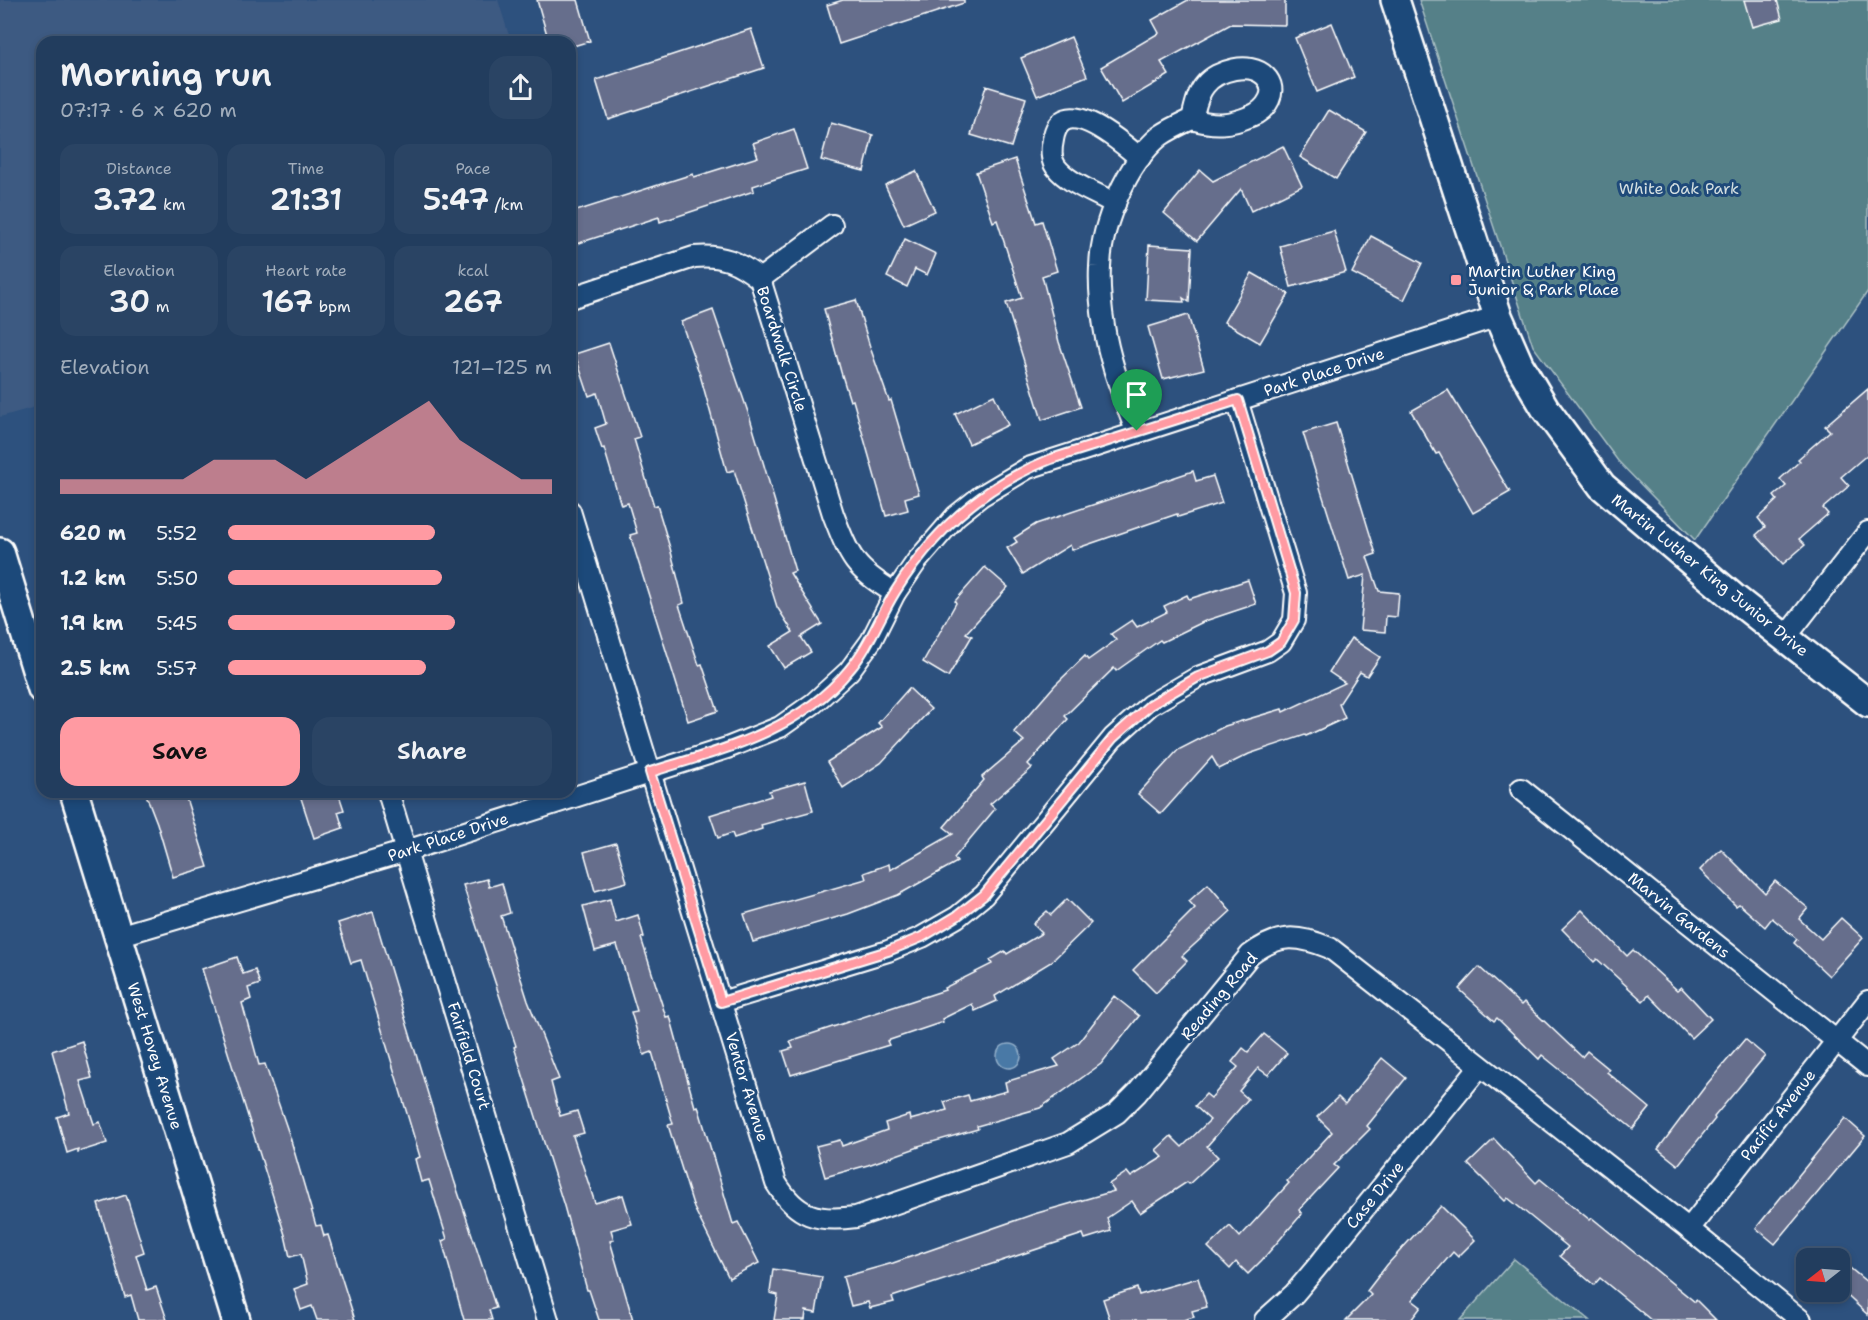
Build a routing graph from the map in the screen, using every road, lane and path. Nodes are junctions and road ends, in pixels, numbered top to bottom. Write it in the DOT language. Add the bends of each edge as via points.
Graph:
graph roads {
  1 [pos="1395,0"];
  2 [pos="1192,119"];
  3 [pos="1140,158"];
  4 [pos="1115,204"];
  5 [pos="832,225"];
  6 [pos="760,279"];
  7 [pos="576,296"];
  8 [pos="1498,316"];
  9 [pos="1238,400"];
  10 [pos="1137,431"];
  11 [pos="576,532"];
  12 [pos="1868,532"];
  13 [pos="0,552"];
  14 [pos="895,593"];
  15 [pos="1785,638"];
  16 [pos="36,669"];
  17 [pos="1868,703"];
  18 [pos="650,772"];
  19 [pos="1521,789"];
  20 [pos="576,796"];
  21 [pos="76,798"];
  22 [pos="390,798"];
  23 [pos="570,798"];
  24 [pos="406,851"];
  25 [pos="118,936"];
  26 [pos="1868,1001"];
  27 [pos="721,1002"];
  28 [pos="1837,1041"];
  29 [pos="1480,1066"];
  30 [pos="1868,1066"];
  31 [pos="809,1216"];
  32 [pos="1689,1229"];
  33 [pos="236,1320"];
  34 [pos="548,1320"];
  35 [pos="1265,1320"];
  36 [pos="1801,1320"];
  1 -- 8 [label="main road, Martin Luther King Junior Drive"];
  2 -- 3 [label="street" via="1160,137"];
  3 -- 4 [label="street"];
  3 -- 4 [label="street" via="1097,124 1068,120 1059,125 1053,139 1054,165 1064,175"];
  4 -- 10 [label="street" via="1100,265 1104,328"];
  5 -- 6 [label="street"];
  6 -- 7 [label="street, Boardwalk Circle" via="743,265 711,255 694,257"];
  6 -- 14 [label="street, Boardwalk Circle" via="846,546 869,578"];
  8 -- 9 [label="street, Park Place Drive"];
  8 -- 15 [label="main road, Martin Luther King Junior Drive" via="1519,364 1545,408 1602,486"];
  9 -- 10 [label="street, Park Place Drive"];
  9 -- 27 [label="street" via="1296,593 1294,620 1281,642 1268,651 1198,677 1150,705 1113,738 984,895 957,916 888,951"];
  10 -- 14 [label="street, Park Place Drive" via="1028,468 981,496 938,535"];
  11 -- 18 [label="street"];
  12 -- 15 [label="street"];
  13 -- 16 [label="main road"];
  14 -- 18 [label="street, Park Place Drive" via="871,641 849,671 814,703 780,727"];
  15 -- 17 [label="main road, Martin Luther King Junior Drive"];
  18 -- 20 [label="street, Park Place Drive"];
  18 -- 27 [label="street, Ventor Avenue"];
  19 -- 28 [label="street, Marvin Gardens"];
  21 -- 25 [label="main road, West Hovey Avenue"];
  22 -- 24 [label="street, Fairfield Court"];
  23 -- 24 [label="street, Park Place Drive"];
  24 -- 25 [label="street, Park Place Drive"];
  24 -- 34 [label="street, Fairfield Court"];
  25 -- 33 [label="main road, West Hovey Avenue"];
  26 -- 28 [label="street, Pacific Avenue"];
  27 -- 31 [label="street, Ventor Avenue" via="776,1183 797,1210"];
  28 -- 30 [label="street, Marvin Gardens"];
  28 -- 32 [label="street, Pacific Avenue"];
  29 -- 31 [label="street, Reading Road" via="1330,948 1310,940 1284,938 1269,942 1250,955 1117,1113 1068,1143 856,1217 836,1220"];
  29 -- 32 [label="street, Reading Road"];
  29 -- 35 [label="street, Case Drive" via="1316,1268"];
  32 -- 36 [label="street, Reading Road"];
}
